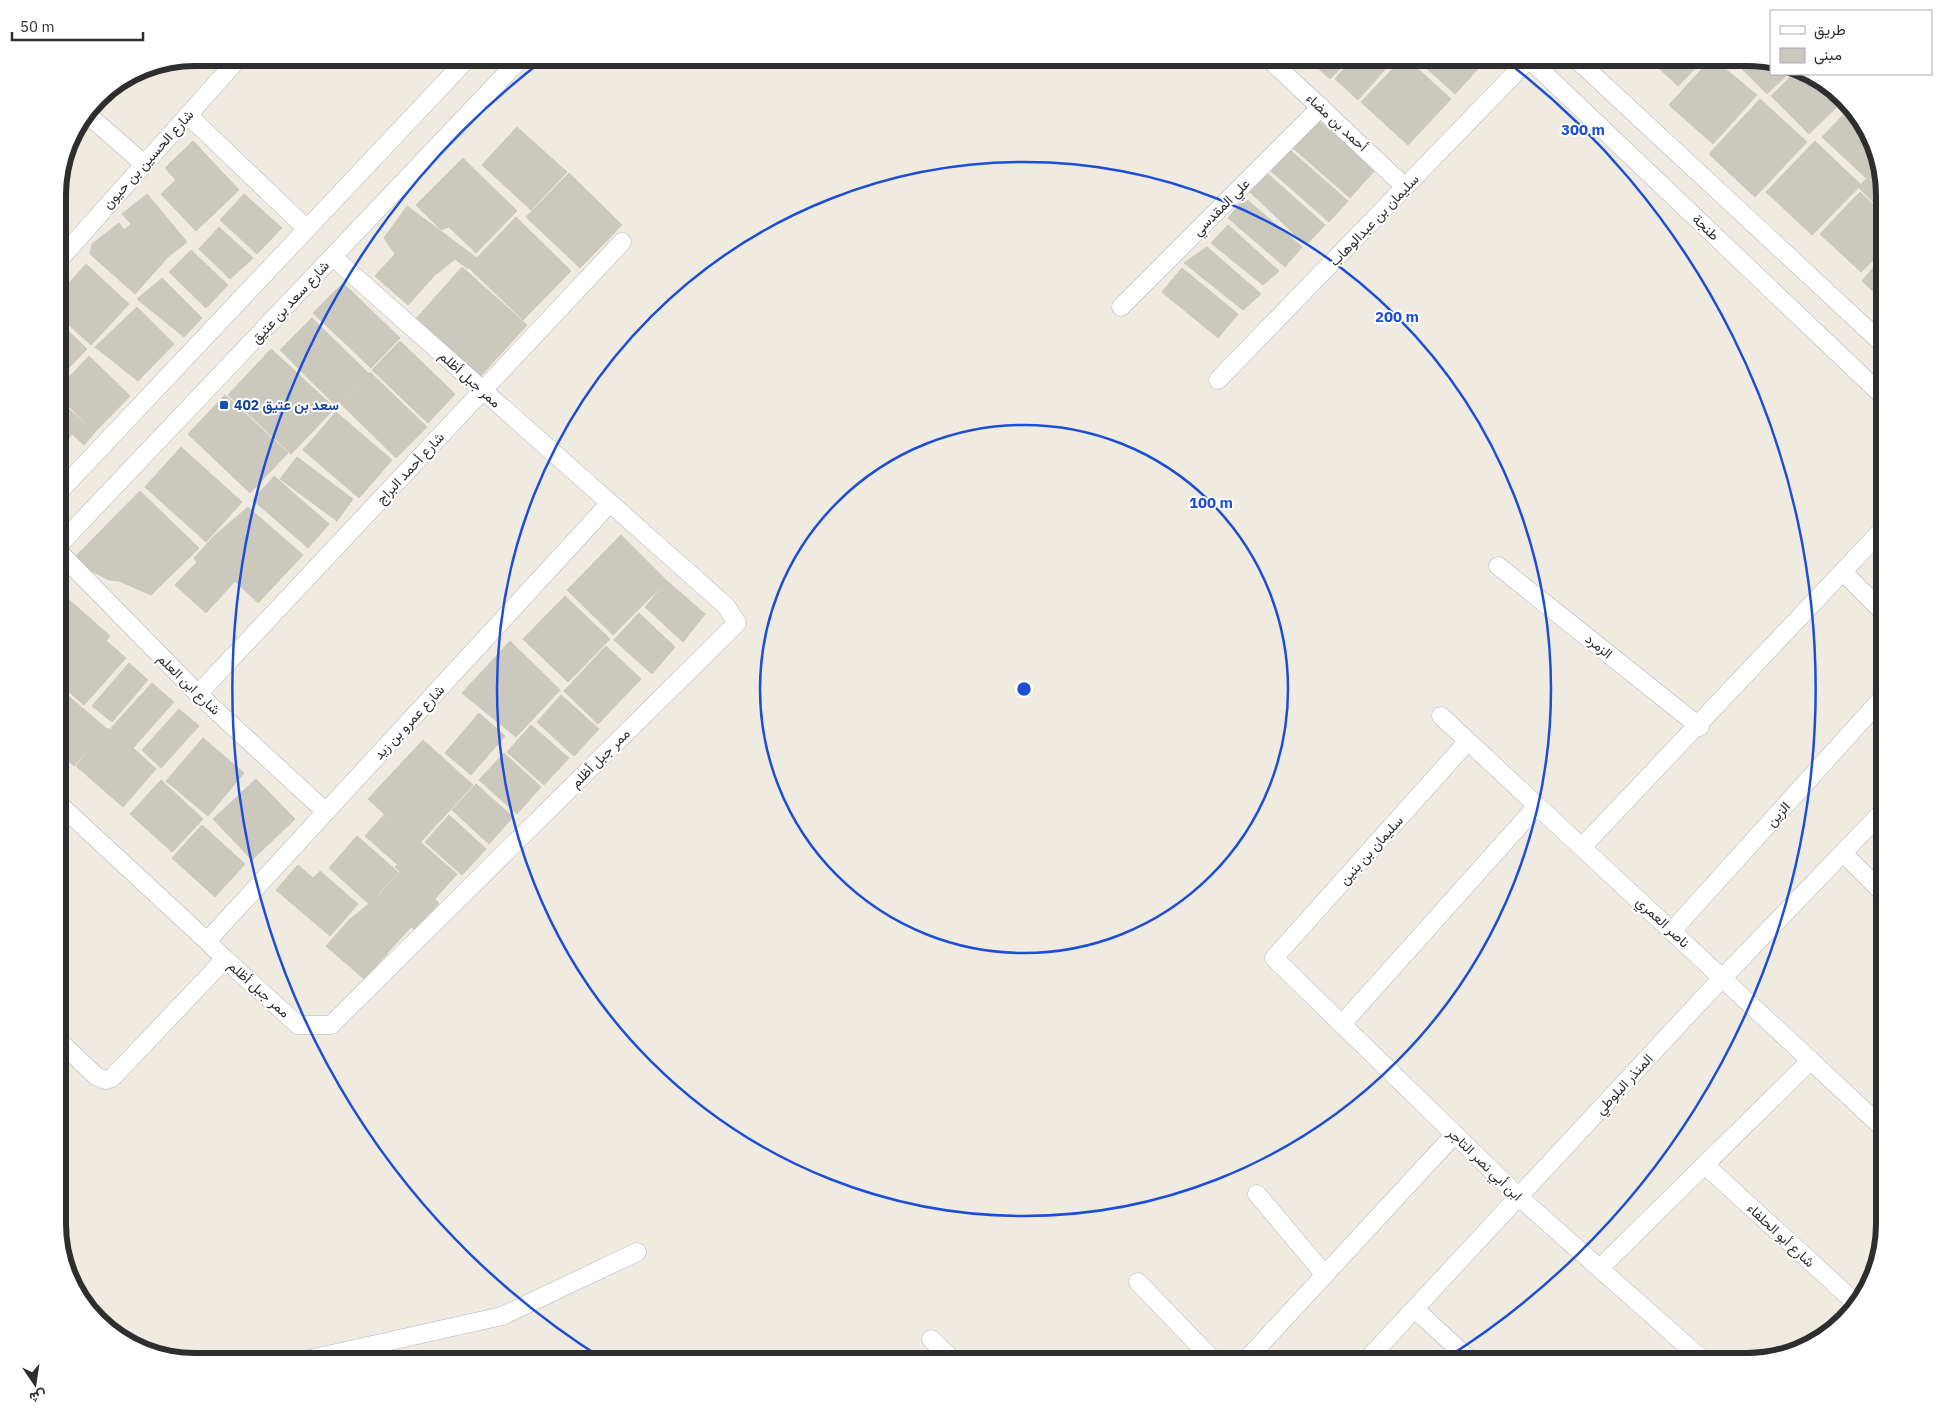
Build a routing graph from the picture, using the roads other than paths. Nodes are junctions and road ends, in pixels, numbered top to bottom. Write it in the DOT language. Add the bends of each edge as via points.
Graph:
graph roads {
  1 [pos="232,66"];
  2 [pos="460,66"];
  3 [pos="513,66"];
  4 [pos="1276,66"];
  5 [pos="1520,66"];
  6 [pos="1536,66"];
  7 [pos="1584,66"];
  8 [pos="1321,108"];
  9 [pos="188,115"];
  10 [pos="92,118"];
  11 [pos="144,164"];
  12 [pos="1405,187"];
  13 [pos="306,229"];
  14 [pos="622,242"];
  15 [pos="67,251"];
  16 [pos="332,256"];
  17 [pos="1121,307"];
  18 [pos="1876,337"];
  19 [pos="1218,380"];
  20 [pos="1876,389"];
  21 [pos="483,390"];
  22 [pos="67,483"];
  23 [pos="610,503"];
  24 [pos="67,536"];
  25 [pos="1876,537"];
  26 [pos="67,561"];
  27 [pos="1498,566"];
  28 [pos="1843,572"];
  29 [pos="1876,605"];
  30 [pos="198,694"];
  31 [pos="1876,705"];
  32 [pos="1441,716"];
  33 [pos="1699,726"];
  34 [pos="1468,741"];
  35 [pos="1537,806"];
  36 [pos="67,811"];
  37 [pos="326,812"];
  38 [pos="1876,818"];
  39 [pos="1582,847"];
  40 [pos="1843,853"];
  41 [pos="1876,886"];
  42 [pos="1672,932"];
  43 [pos="207,941"];
  44 [pos="1274,958"];
  45 [pos="225,959"];
  46 [pos="1722,978"];
  47 [pos="1342,1024"];
  48 [pos="67,1049"];
  49 [pos="1811,1060"];
  50 [pos="1876,1121"];
  51 [pos="1455,1134"];
  52 [pos="1705,1165"];
  53 [pos="1257,1194"];
  54 [pos="1519,1197"];
  55 [pos="637,1252"];
  56 [pos="1600,1268"];
  57 [pos="1325,1275"];
  58 [pos="1138,1282"];
  59 [pos="1851,1299"];
  60 [pos="1415,1309"];
  61 [pos="931,1339"];
  62 [pos="340,1353"];
  63 [pos="945,1353"];
  64 [pos="1205,1353"];
  65 [pos="1253,1353"];
  66 [pos="1374,1353"];
  67 [pos="1461,1353"];
  68 [pos="1694,1353"];
  1 -- 9 [label="street, شارع الحسين بن حيون"];
  2 -- 13 [label="street"];
  3 -- 16 [label="street, شارع سعد بن عتيق"];
  4 -- 8 [label="street, أحمد بن مضاء"];
  5 -- 12 [label="street, سليمان بن عبدالوهاب"];
  6 -- 20 [label="street, طنجة"];
  7 -- 18 [label="street"];
  8 -- 12 [label="street, أحمد بن مضاء"];
  8 -- 17 [label="street, علي المقدسي"];
  9 -- 11 [label="street, شارع الحسين بن حيون"];
  9 -- 13 [label="street"];
  10 -- 11 [label="street"];
  11 -- 15 [label="street, شارع الحسين بن حيون"];
  12 -- 19 [label="street, سليمان بن عبدالوهاب"];
  13 -- 22 [label="street"];
  14 -- 21 [label="street, شارع أحمد البراج"];
  16 -- 21 [label="street, ممر جبل أظلم"];
  16 -- 24 [label="street, شارع سعد بن عتيق"];
  21 -- 23 [label="street, ممر جبل أظلم"];
  21 -- 30 [label="street, شارع أحمد البراج"];
  23 -- 37 [label="street, شارع عمرو بن زيد"];
  23 -- 45 [label="street, ممر جبل أظلم" via="726,606 737,623 331,1025 298,1025"];
  25 -- 28 [label="street"];
  26 -- 30 [label="street, شارع ابن العلم"];
  27 -- 33 [label="street, الزمرد"];
  28 -- 29 [label="street"];
  28 -- 33 [label="street"];
  30 -- 37 [label="street, شارع ابن العلم"];
  31 -- 42 [label="street, الزين"];
  32 -- 34 [label="street, ناصر العمري"];
  33 -- 39 [label="street"];
  34 -- 35 [label="street, ناصر العمري"];
  34 -- 44 [label="street, سليمان بن بنين"];
  35 -- 39 [label="street, ناصر العمري"];
  35 -- 47 [label="street"];
  36 -- 43 [label="street, ممر جبل أظلم"];
  37 -- 43 [label="street, شارع عمرو بن زيد"];
  38 -- 40 [label="street, المنذر البلوطي"];
  39 -- 42 [label="street, ناصر العمري"];
  40 -- 41 [label="street"];
  40 -- 46 [label="street, المنذر البلوطي"];
  42 -- 46 [label="street, ناصر العمري"];
  43 -- 45 [label="street, ممر جبل أظلم"];
  44 -- 47 [label="street, ابن أبي نصر التاجر"];
  45 -- 48 [label="street" via="112,1078 105,1080 96,1076"];
  46 -- 49 [label="street, ناصر العمري"];
  46 -- 54 [label="street, المنذر البلوطي"];
  47 -- 51 [label="street, ابن أبي نصر التاجر"];
  49 -- 50 [label="street, ناصر العمري"];
  49 -- 52 [label="street"];
  51 -- 54 [label="street, ابن أبي نصر التاجر"];
  51 -- 57 [label="street"];
  52 -- 56 [label="street"];
  52 -- 59 [label="street, شارع أبو الحلفاء"];
  53 -- 57 [label="street"];
  54 -- 56 [label="street, ابن أبي نصر التاجر"];
  54 -- 60 [label="street, المنذر البلوطي"];
  55 -- 62 [label="street" via="502,1316"];
  56 -- 68 [label="street, ابن أبي نصر التاجر"];
  57 -- 65 [label="street"];
  58 -- 64 [label="street"];
  60 -- 66 [label="street, المنذر البلوطي"];
  60 -- 67 [label="street"];
  61 -- 63 [label="street"];
}
